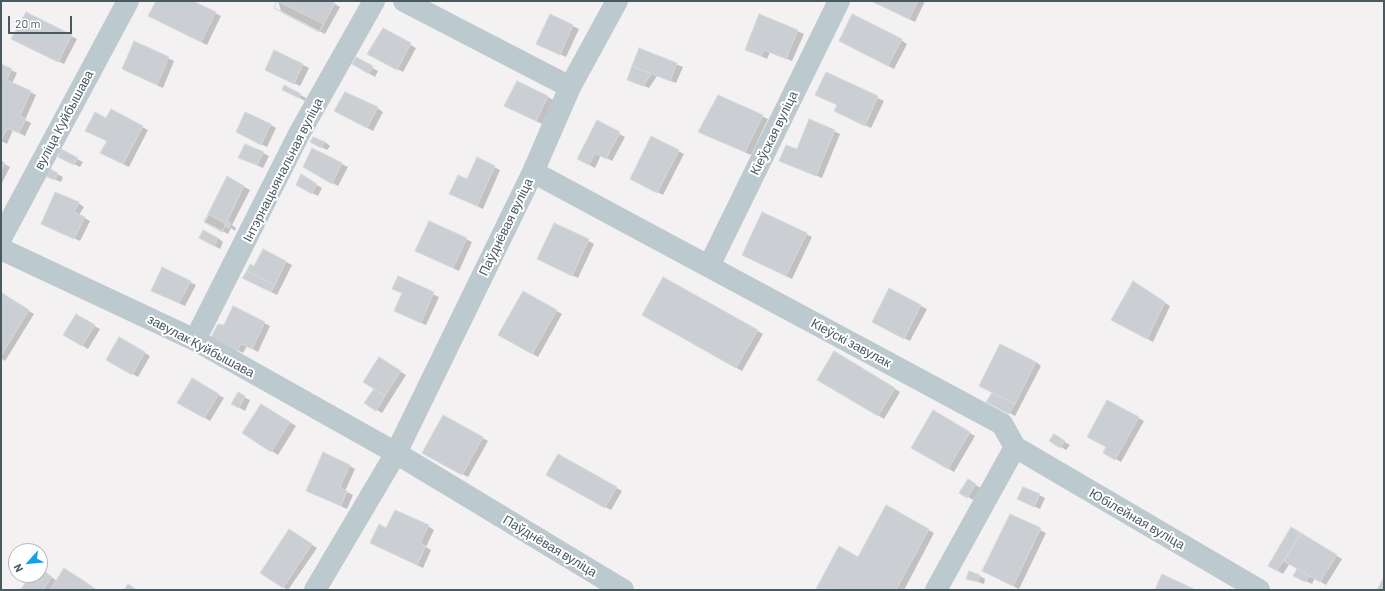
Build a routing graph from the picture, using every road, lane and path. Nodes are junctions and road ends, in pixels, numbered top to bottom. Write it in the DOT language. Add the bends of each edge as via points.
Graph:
graph roads {
  1 [pos="128,1"];
  2 [pos="374,1"];
  3 [pos="404,1"];
  4 [pos="616,1"];
  5 [pos="839,1"];
  6 [pos="570,87"];
  7 [pos="533,172"];
  8 [pos="1,238"];
  9 [pos="1,250"];
  10 [pos="709,266"];
  11 [pos="195,340"];
  12 [pos="1015,447"];
  13 [pos="396,453"];
  14 [pos="1248,587"];
  15 [pos="315,590"];
  16 [pos="623,590"];
  17 [pos="936,590"];
  1 -- 8 [label="street, вуліца Куйбышава"];
  2 -- 11 [label="street, Інтэрнацыянальная вуліца" via="299,134"];
  3 -- 6 [label="street"];
  4 -- 6 [label="street, Паўднёвая вуліца"];
  5 -- 10 [label="street, Кіеўская вуліца"];
  6 -- 7 [label="street, Паўднёвая вуліца"];
  7 -- 10 [label="street, Кіеўскі завулак"];
  7 -- 13 [label="street, Паўднёвая вуліца"];
  9 -- 11 [label="street, завулак Куйбышава"];
  10 -- 12 [label="street, Кіеўскі завулак" via="1002,424"];
  11 -- 13 [label="street, завулак Куйбышава"];
  12 -- 14 [label="street, Юбілейная вуліца"];
  12 -- 17 [label="street"];
  13 -- 15 [label="street, Паўднёвая вуліца"];
  13 -- 16 [label="street, Паўднёвая вуліца"];
}
